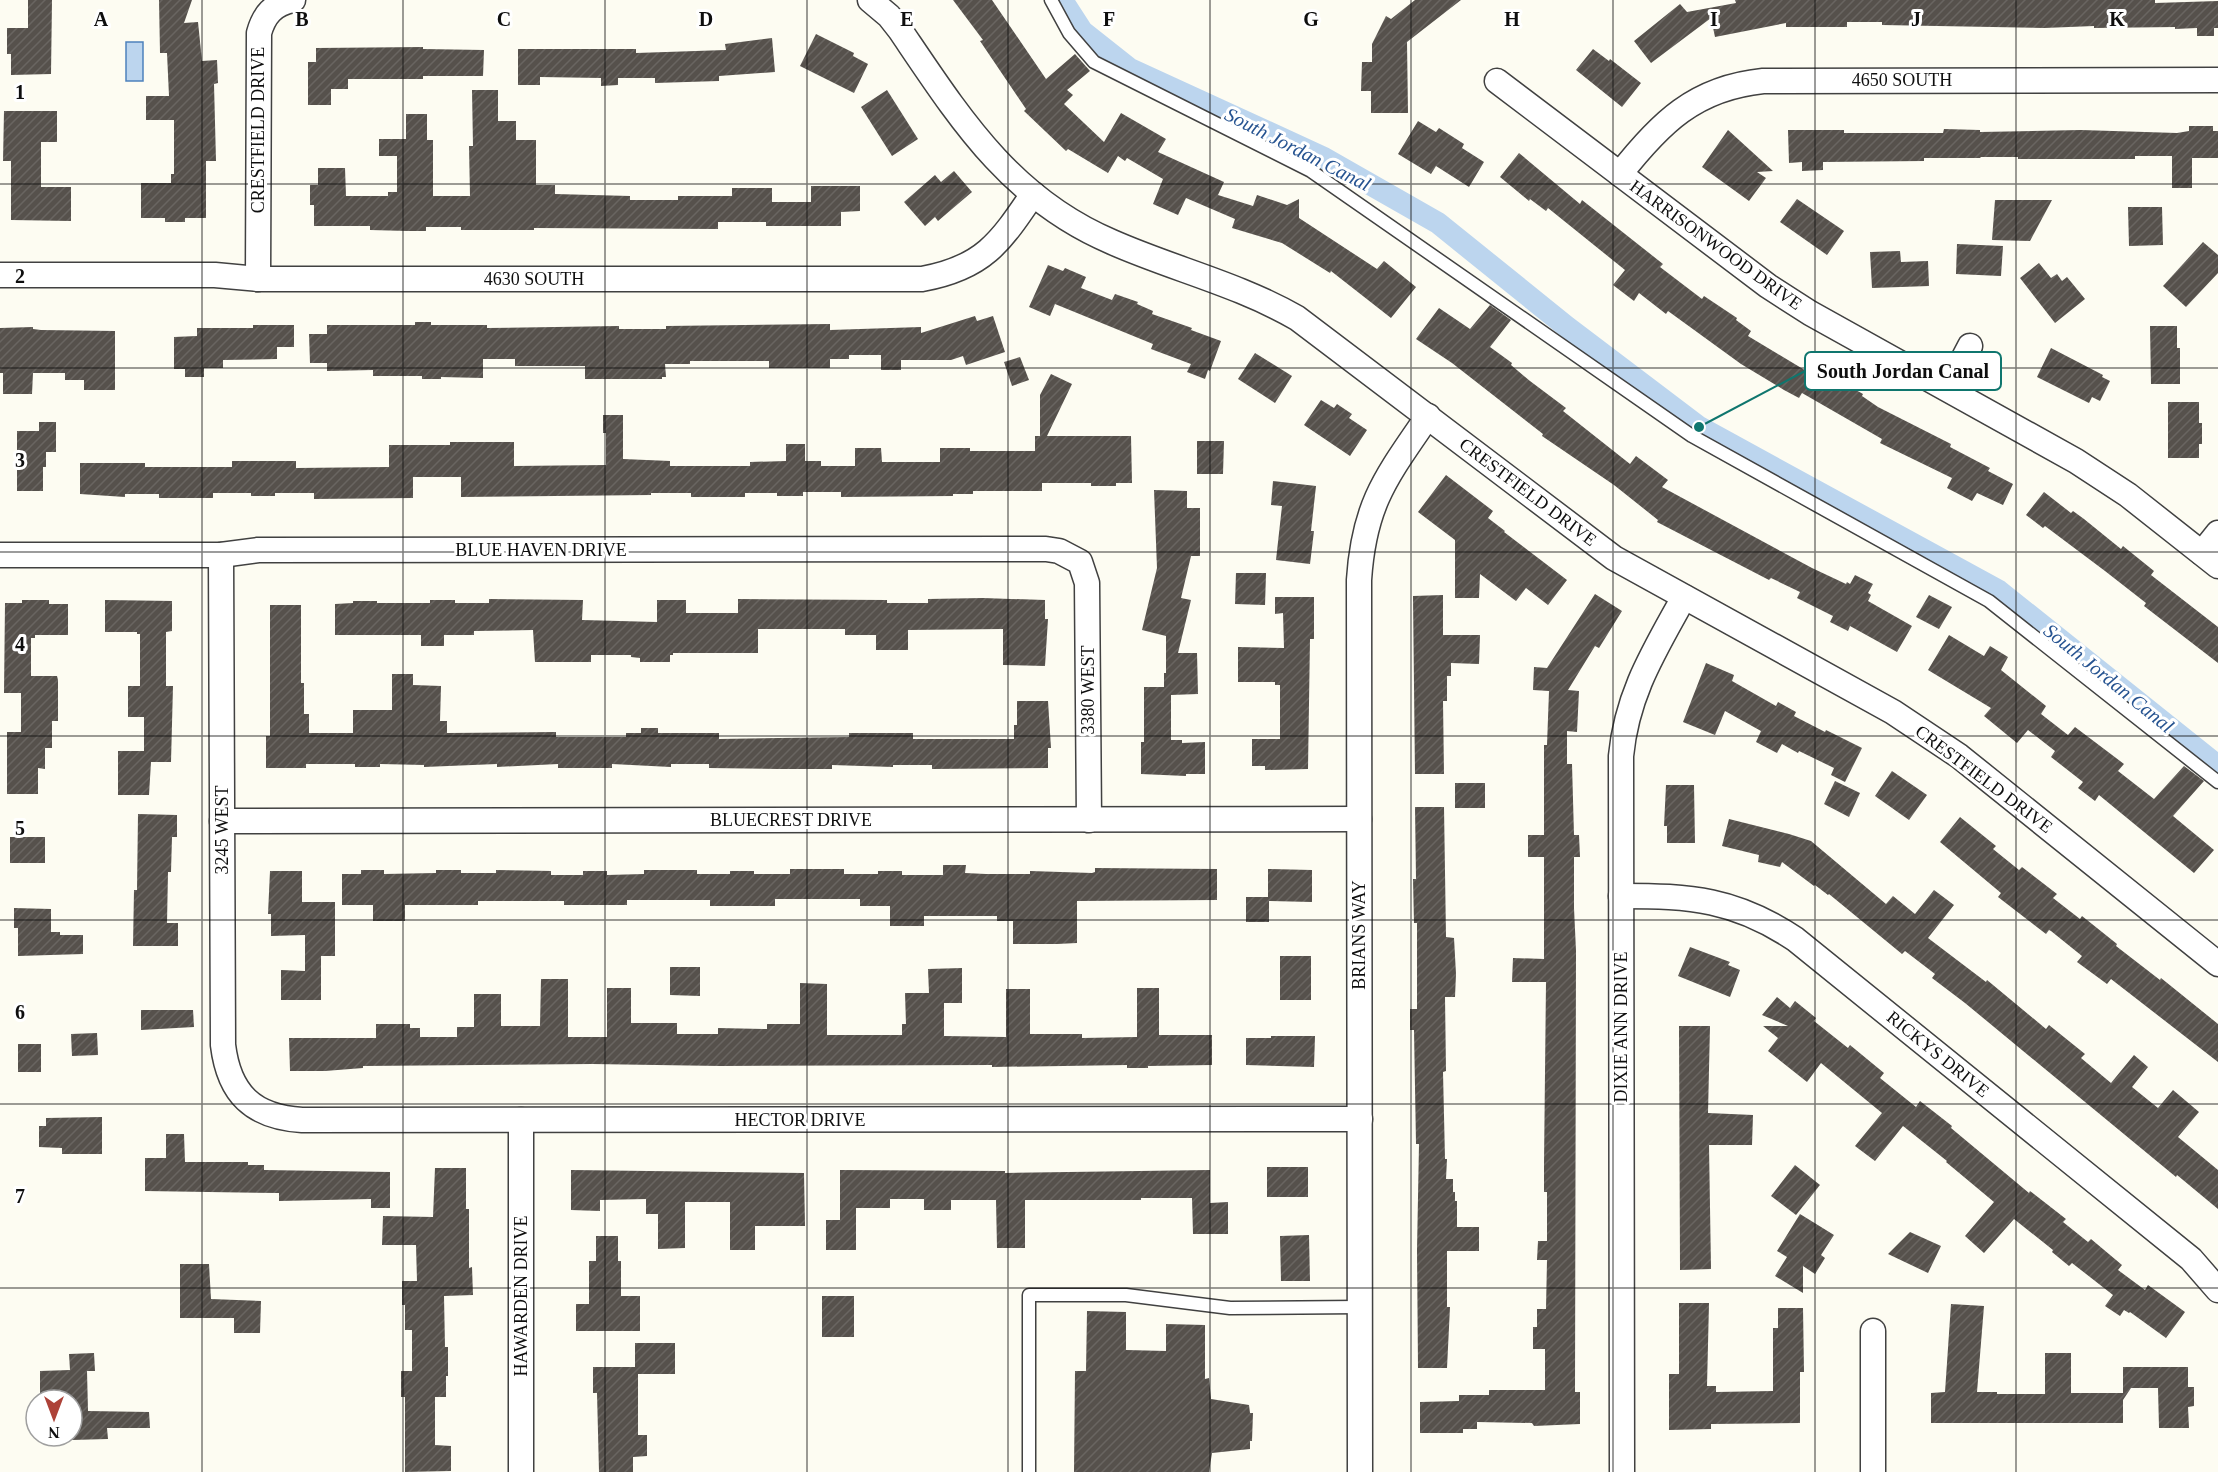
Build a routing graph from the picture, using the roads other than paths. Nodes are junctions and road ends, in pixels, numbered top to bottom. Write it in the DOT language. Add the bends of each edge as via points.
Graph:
graph roads {
  1 [pos="293,0"];
  2 [pos="870,0"];
  3 [pos="1051,0"];
  4 [pos="2218,80"];
  5 [pos="1497,81"];
  6 [pos="1620,174"];
  7 [pos="1033,194"];
  8 [pos="0,275"];
  9 [pos="258,279"];
  10 [pos="1970,346"];
  11 [pos="1948,388"];
  12 [pos="1428,416"];
  13 [pos="2218,532"];
  14 [pos="0,555"];
  15 [pos="221,555"];
  16 [pos="2210,559"];
  17 [pos="1080,562"];
  18 [pos="1684,597"];
  19 [pos="2218,782"];
  20 [pos="1359,819"];
  21 [pos="1089,820"];
  22 [pos="222,821"];
  23 [pos="1621,896"];
  24 [pos="2218,964"];
  25 [pos="246,1100"];
  26 [pos="1360,1119"];
  27 [pos="521,1120"];
  28 [pos="2218,1290"];
  29 [pos="1360,1307"];
  30 [pos="1874,1331"];
  31 [pos="521,1472"];
  32 [pos="1029,1472"];
  33 [pos="1360,1472"];
  34 [pos="1622,1472"];
  35 [pos="1873,1472"];
  1 -- 9 [label="street, CRESTFIELD DRIVE" via="267,12 259,33"];
  2 -- 7 [label="street, CRESTFIELD DRIVE" via="900,30 976,138"];
  3 -- 19 [label="lane" via="1069,33 1094,62 1311,171 1692,436 1989,601"];
  4 -- 6 [label="street, 4650 SOUTH" via="1744,83 1707,95 1674,114"];
  5 -- 6 [label="street, HARRISONWOOD DRIVE"];
  6 -- 11 [label="street, HARRISONWOOD DRIVE" via="1789,300"];
  7 -- 9 [label="street, 4630 SOUTH" via="1006,233 984,255 957,270 922,279"];
  7 -- 12 [label="street, CRESTFIELD DRIVE" via="1110,242 1274,304 1318,332"];
  8 -- 9 [label="street, 4630 SOUTH" via="216,275"];
  10 -- 11 [label="street"];
  11 -- 16 [label="street, HARRISONWOOD DRIVE" via="2102,477"];
  12 -- 18 [label="street, CRESTFIELD DRIVE" via="1614,558"];
  12 -- 20 [label="street, BRIANS WAY" via="1380,488 1361,548"];
  13 -- 16 [label="street"];
  14 -- 15 [label="street, BLUE HAVEN DRIVE"];
  15 -- 17 [label="street, BLUE HAVEN DRIVE" via="258,550 1047,549"];
  15 -- 22 [label="street, 3245 WEST"];
  17 -- 21 [label="street, 3380 WEST" via="1088,593"];
  18 -- 23 [label="street, DIXIE ANN DRIVE" via="1639,681 1626,718 1621,756"];
  18 -- 24 [label="street, CRESTFIELD DRIVE" via="1927,733"];
  20 -- 21 [label="street, BLUECREST DRIVE"];
  20 -- 26 [label="street, BRIANS WAY"];
  21 -- 22 [label="street, BLUECREST DRIVE"];
  22 -- 25 [label="street, 3245 WEST" via="223,1045 233,1081"];
  23 -- 28 [label="street, RICKYS DRIVE" via="1713,901 1779,928 2191,1259"];
  23 -- 34 [label="street, DIXIE ANN DRIVE"];
  25 -- 27 [label="street, HECTOR DRIVE" via="266,1113 296,1119"];
  26 -- 27 [label="street, HECTOR DRIVE"];
  26 -- 29 [label="street, BRIANS WAY"];
  27 -- 31 [label="street, HAWARDEN DRIVE"];
  29 -- 32 [label="lane" via="1230,1308 1126,1295 1029,1295"];
  29 -- 33 [label="street, BRIANS WAY"];
  30 -- 35 [label="street"];
}
